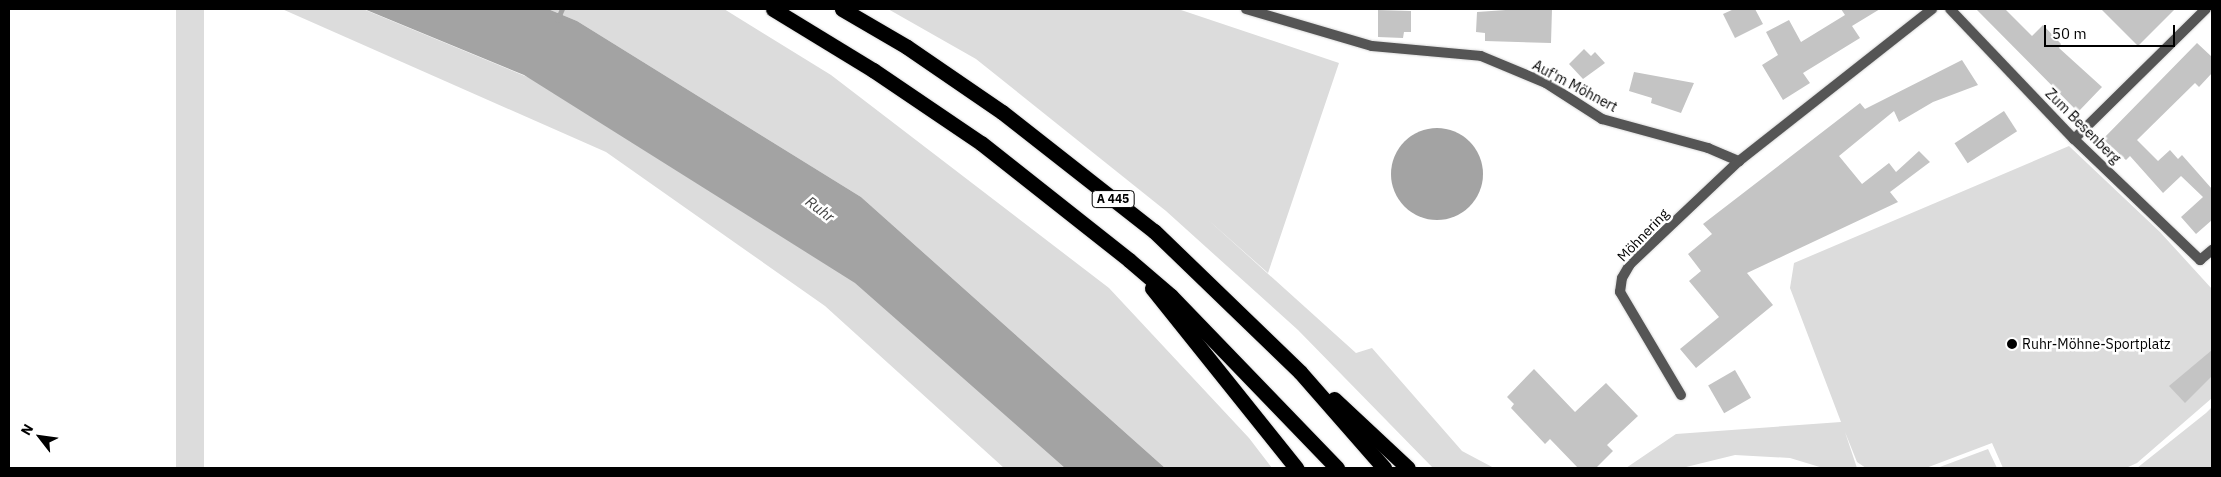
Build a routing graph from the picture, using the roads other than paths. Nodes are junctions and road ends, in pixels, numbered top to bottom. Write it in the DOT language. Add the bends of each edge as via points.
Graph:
graph roads {
  1 [pos="773,9"];
  2 [pos="842,9"];
  3 [pos="1246,9"];
  4 [pos="1932,9"];
  5 [pos="1950,9"];
  6 [pos="2206,9"];
  7 [pos="2074,139"];
  8 [pos="1739,161"];
  9 [pos="2212,250"];
  10 [pos="1129,260"];
  11 [pos="1300,372"];
  12 [pos="1682,395"];
  13 [pos="1296,468"];
  14 [pos="1338,468"];
  15 [pos="1384,468"];
  16 [pos="1408,468"];
  1 -- 10 [label="highway, A 445" via="873,70 981,143"];
  2 -- 11 [label="highway, A 445" via="907,47 1059,155 1154,231"];
  3 -- 8 [label="street, Auf'm Möhnert" via="1372,46 1481,56 1546,83 1602,119 1708,148"];
  4 -- 8 [label="street"];
  5 -- 7 [label="street, Zum Besenberg"];
  6 -- 7 [label="street"];
  7 -- 9 [label="street, Zum Besenberg" via="2200,260"];
  8 -- 12 [label="street, Möhnering" via="1630,264 1622,278 1620,292 1628,308"];
  10 -- 13 [label="highway"];
  10 -- 14 [label="highway, A 445" via="1171,296"];
  11 -- 15 [label="highway, A 445"];
  11 -- 16 [label="highway" via="1352,414"];
}
